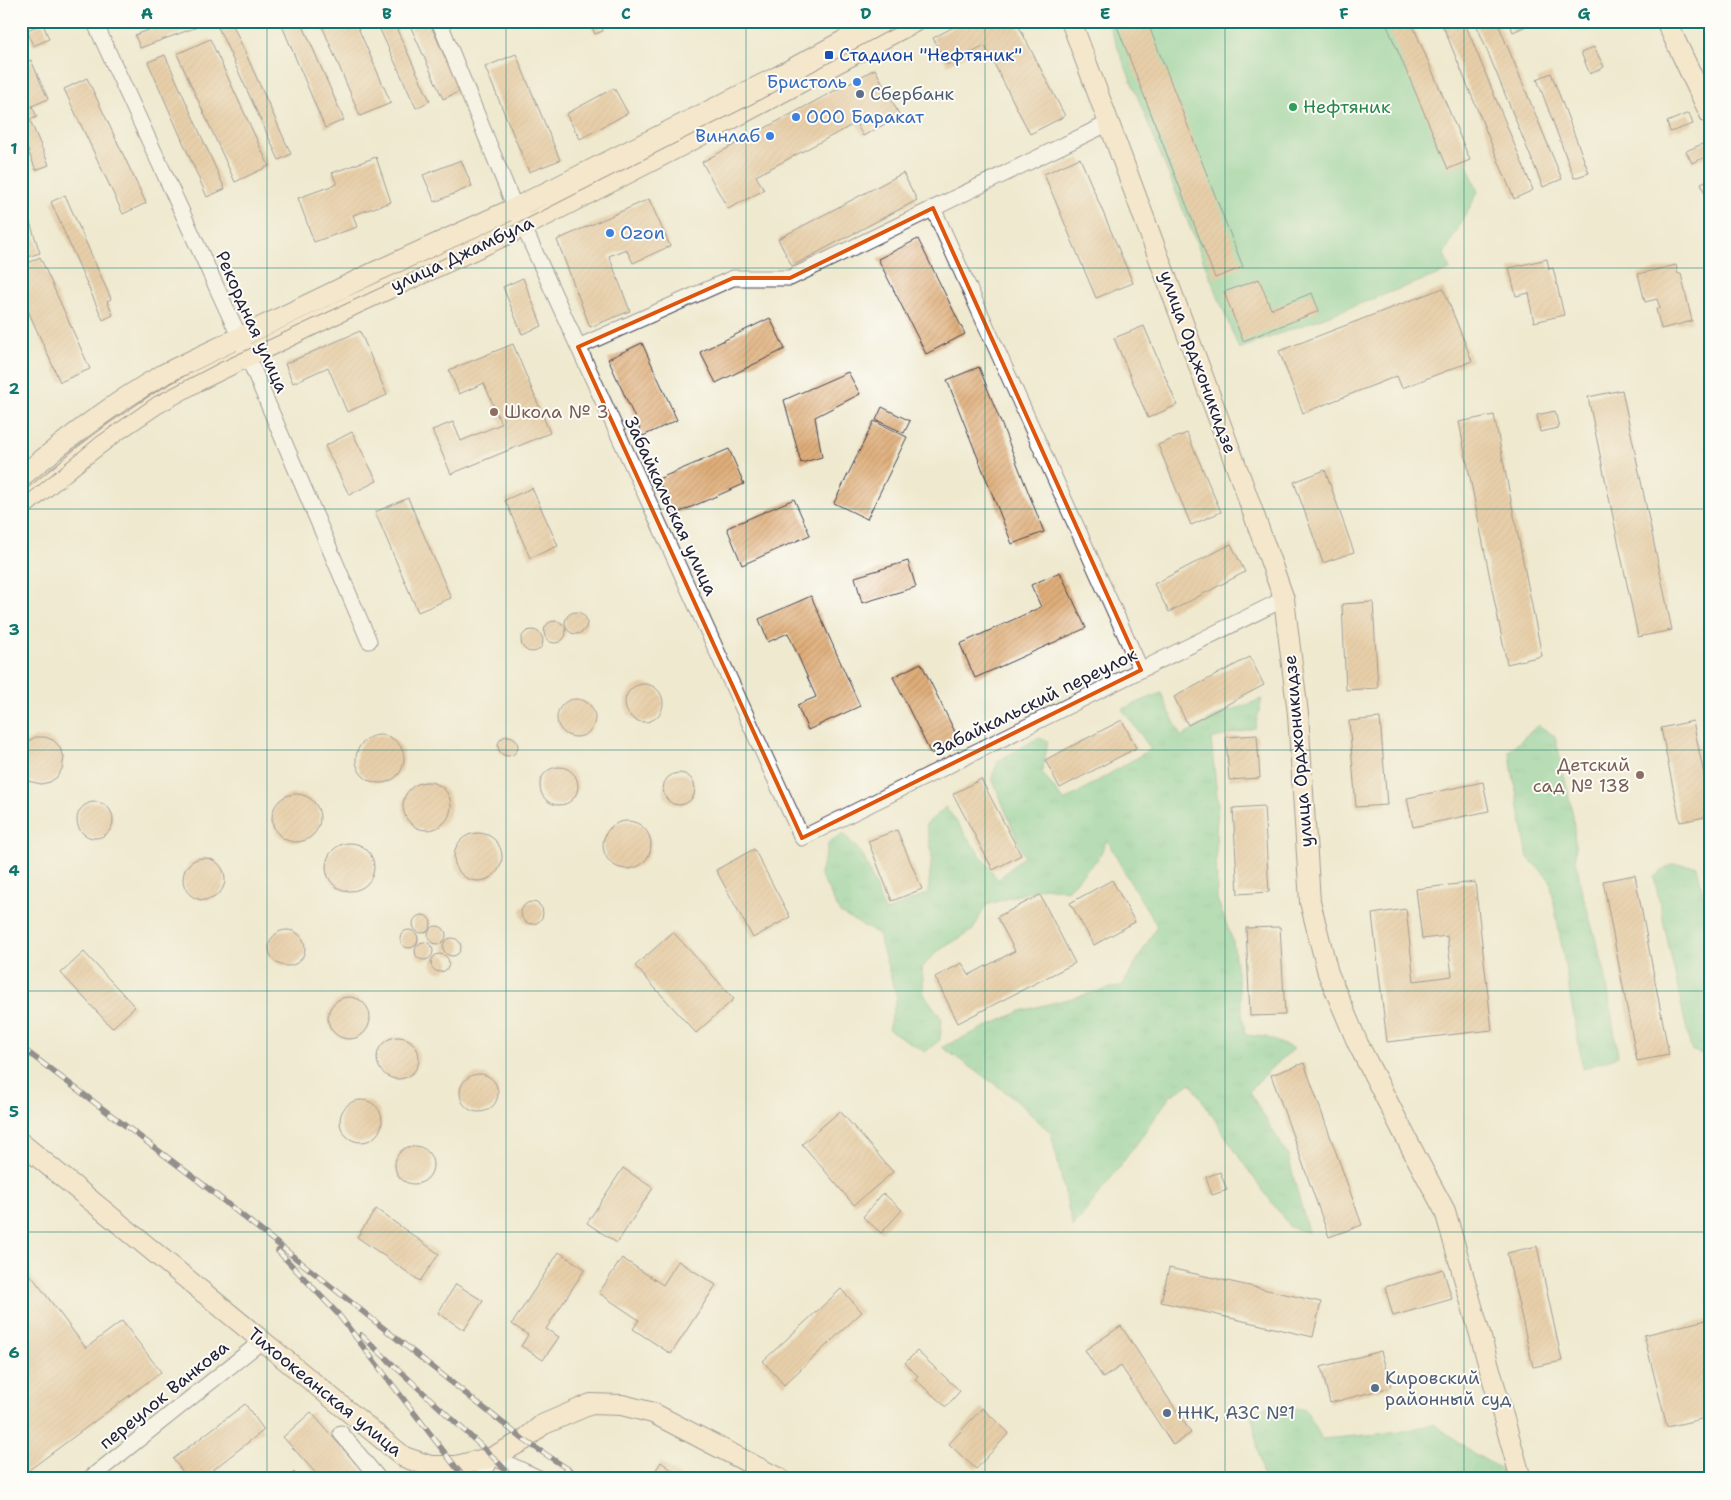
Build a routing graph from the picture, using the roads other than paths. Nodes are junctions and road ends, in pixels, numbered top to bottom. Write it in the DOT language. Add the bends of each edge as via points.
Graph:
graph roads {
  1 [pos="94,21"];
  2 [pos="439,21"];
  3 [pos="880,21"];
  4 [pos="916,21"];
  5 [pos="1071,21"];
  6 [pos="1666,21"];
  7 [pos="1710,114"];
  8 [pos="1109,123"];
  9 [pos="514,208"];
  10 [pos="933,208"];
  11 [pos="523,226"];
  12 [pos="239,336"];
  13 [pos="578,346"];
  14 [pos="248,357"];
  15 [pos="21,477"];
  16 [pos="21,507"];
  17 [pos="1284,599"];
  18 [pos="369,641"];
  19 [pos="1141,670"];
  20 [pos="802,838"];
  21 [pos="21,1143"];
  22 [pos="262,1341"];
  23 [pos="341,1433"];
  24 [pos="493,1457"];
  25 [pos="89,1479"];
  26 [pos="379,1479"];
  27 [pos="480,1479"];
  28 [pos="541,1479"];
  29 [pos="780,1479"];
  30 [pos="1521,1479"];
  1 -- 12 [label="street, Рекордная улица"];
  2 -- 9 [label="street, Забайкальская улица"];
  3 -- 9 [label="street, улица Джамбула" via="777,77"];
  4 -- 11 [label="street, улица Джамбула"];
  5 -- 8 [label="street, улица Орджоникидзе"];
  6 -- 7 [label="street"];
  8 -- 10 [label="street"];
  8 -- 17 [label="street, улица Орджоникидзе"];
  9 -- 11 [label="street, Забайкальская улица"];
  9 -- 12 [label="street, улица Джамбула"];
  10 -- 13 [label="street" via="790,278 733,278"];
  10 -- 19 [label="street"];
  11 -- 13 [label="street, Забайкальская улица"];
  11 -- 14 [label="street, улица Джамбула"];
  12 -- 14 [label="street, Рекордная улица"];
  12 -- 15 [label="street, улица Джамбула" via="131,393"];
  13 -- 20 [label="street, Забайкальская улица"];
  14 -- 16 [label="street, улица Джамбула" via="156,404 83,456"];
  14 -- 18 [label="street, Рекордная улица"];
  17 -- 19 [label="street, Забайкальский переулок"];
  17 -- 30 [label="street, улица Орджоникидзе" via="1298,714 1310,902 1328,974 1358,1044 1445,1211"];
  19 -- 20 [label="street, Забайкальский переулок"];
  21 -- 22 [label="street, Тихоокеанская улица"];
  22 -- 24 [label="street, Тихоокеанская улица" via="404,1457 430,1466 456,1466"];
  22 -- 25 [label="street, переулок Ванкова"];
  23 -- 26 [label="street"];
  24 -- 27 [label="street"];
  24 -- 28 [label="street"];
  24 -- 29 [label="street, Тихоокеанская улица" via="565,1414 591,1404 622,1404 653,1413"];
}
